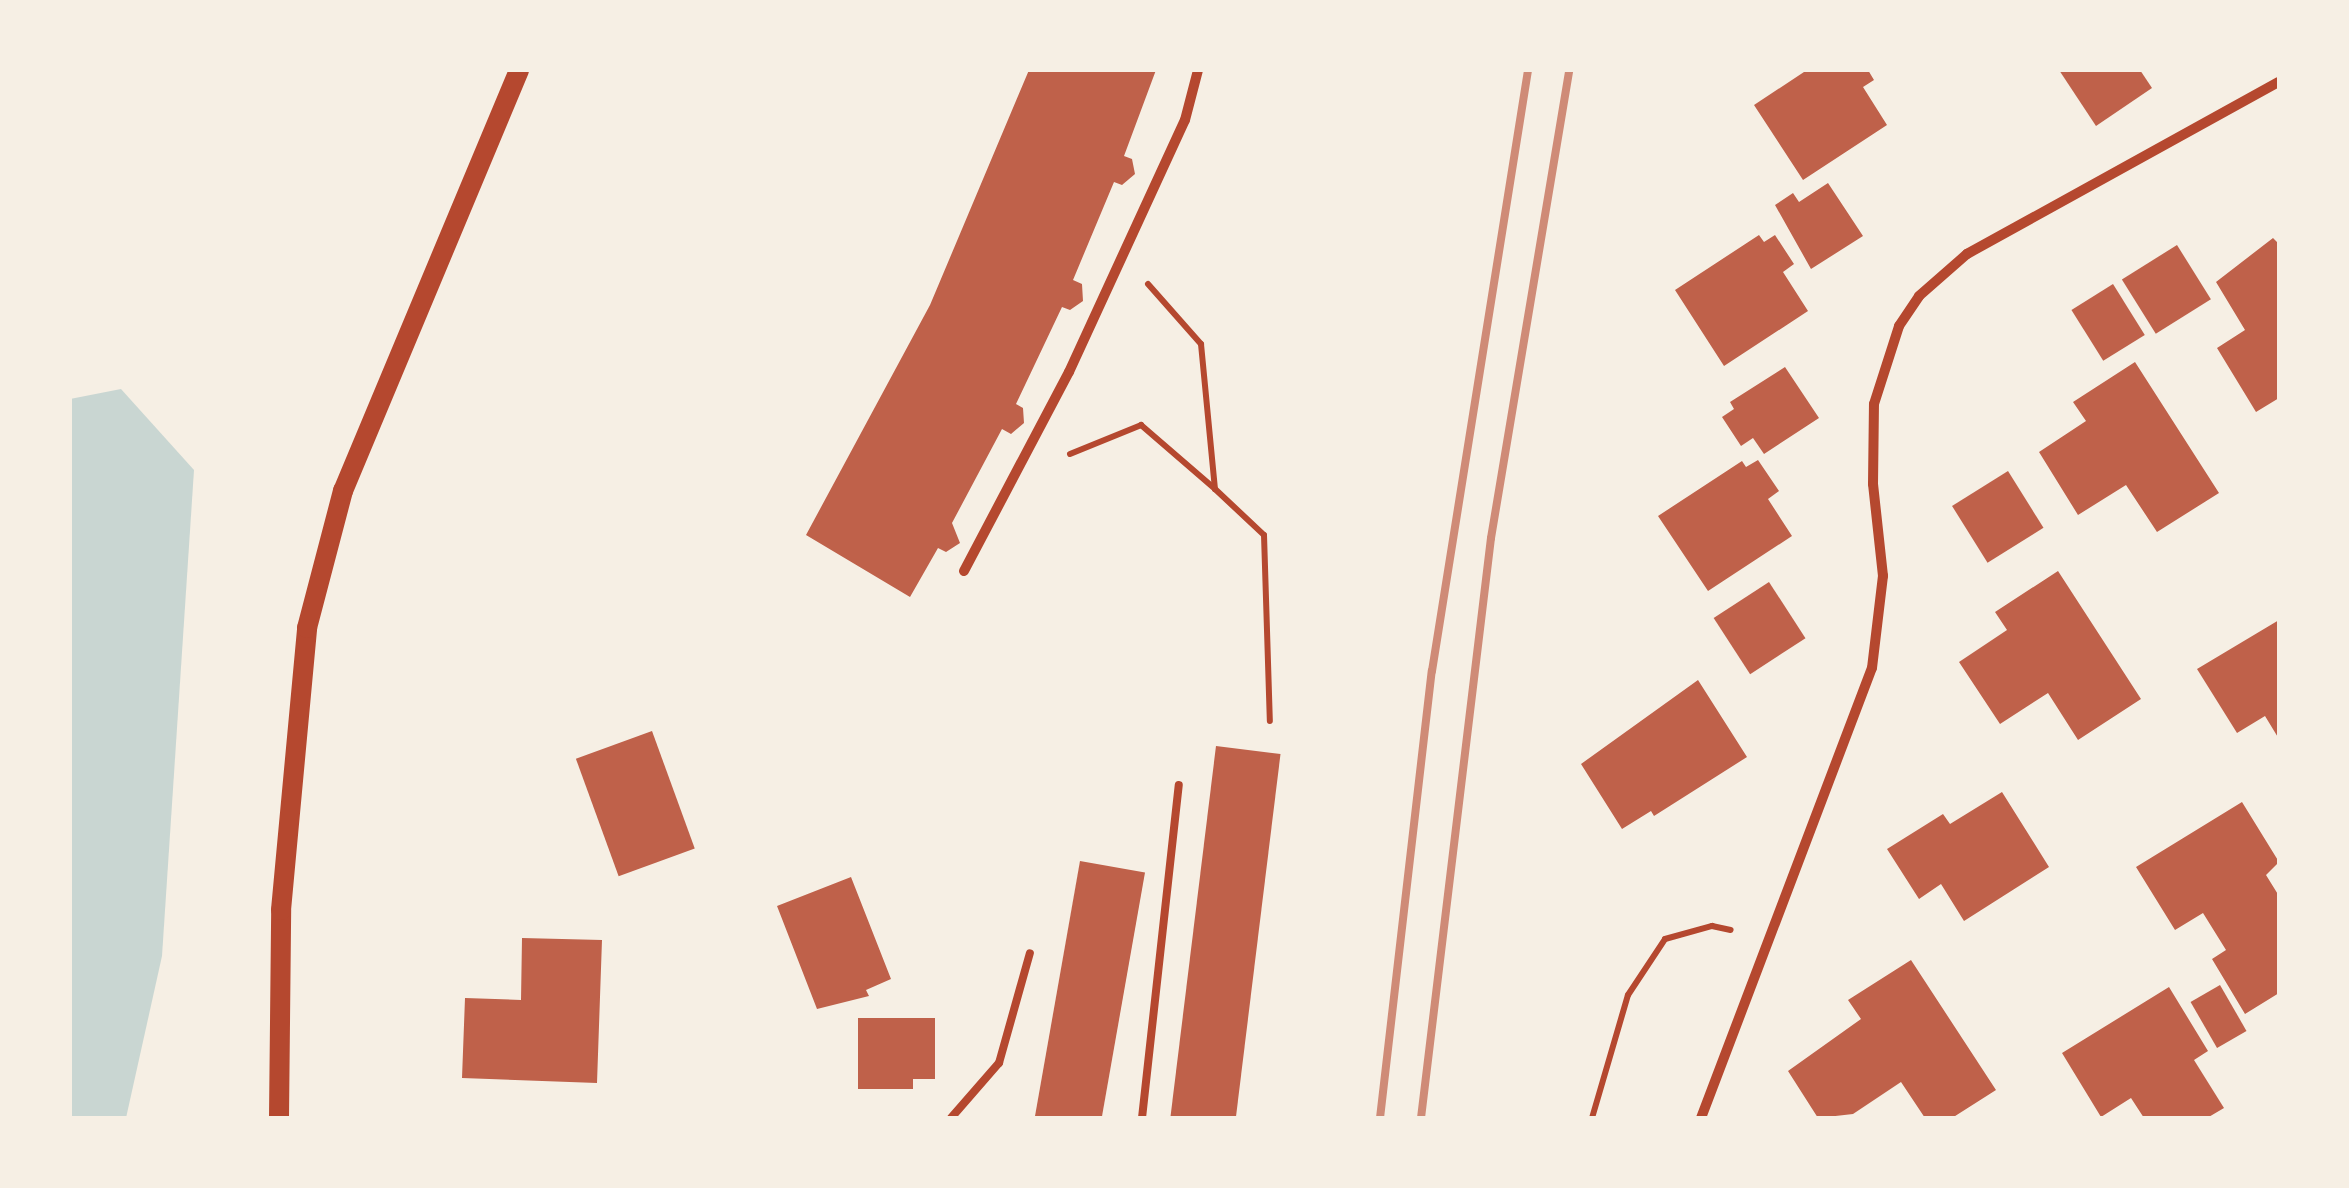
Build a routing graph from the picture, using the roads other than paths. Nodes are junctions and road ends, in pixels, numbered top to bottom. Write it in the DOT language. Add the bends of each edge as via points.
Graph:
graph roads {
  1 [pos="519,70"];
  2 [pos="1198,70"];
  3 [pos="2279,82"];
  4 [pos="964,571"];
  5 [pos="1179,785"];
  6 [pos="1030,953"];
  7 [pos="279,1118"];
  8 [pos="951,1118"];
  9 [pos="1142,1118"];
  10 [pos="1701,1118"];
  1 -- 7 [label="main road" via="342,491 307,628 281,910"];
  2 -- 4 [label="street" via="1185,120 1123,255"];
  3 -- 10 [label="street" via="1967,254 1919,296 1899,326 1874,404 1872,484 1882,576 1872,668"];
  5 -- 9 [label="lane"];
  6 -- 8 [label="lane" via="999,1063"];
}
